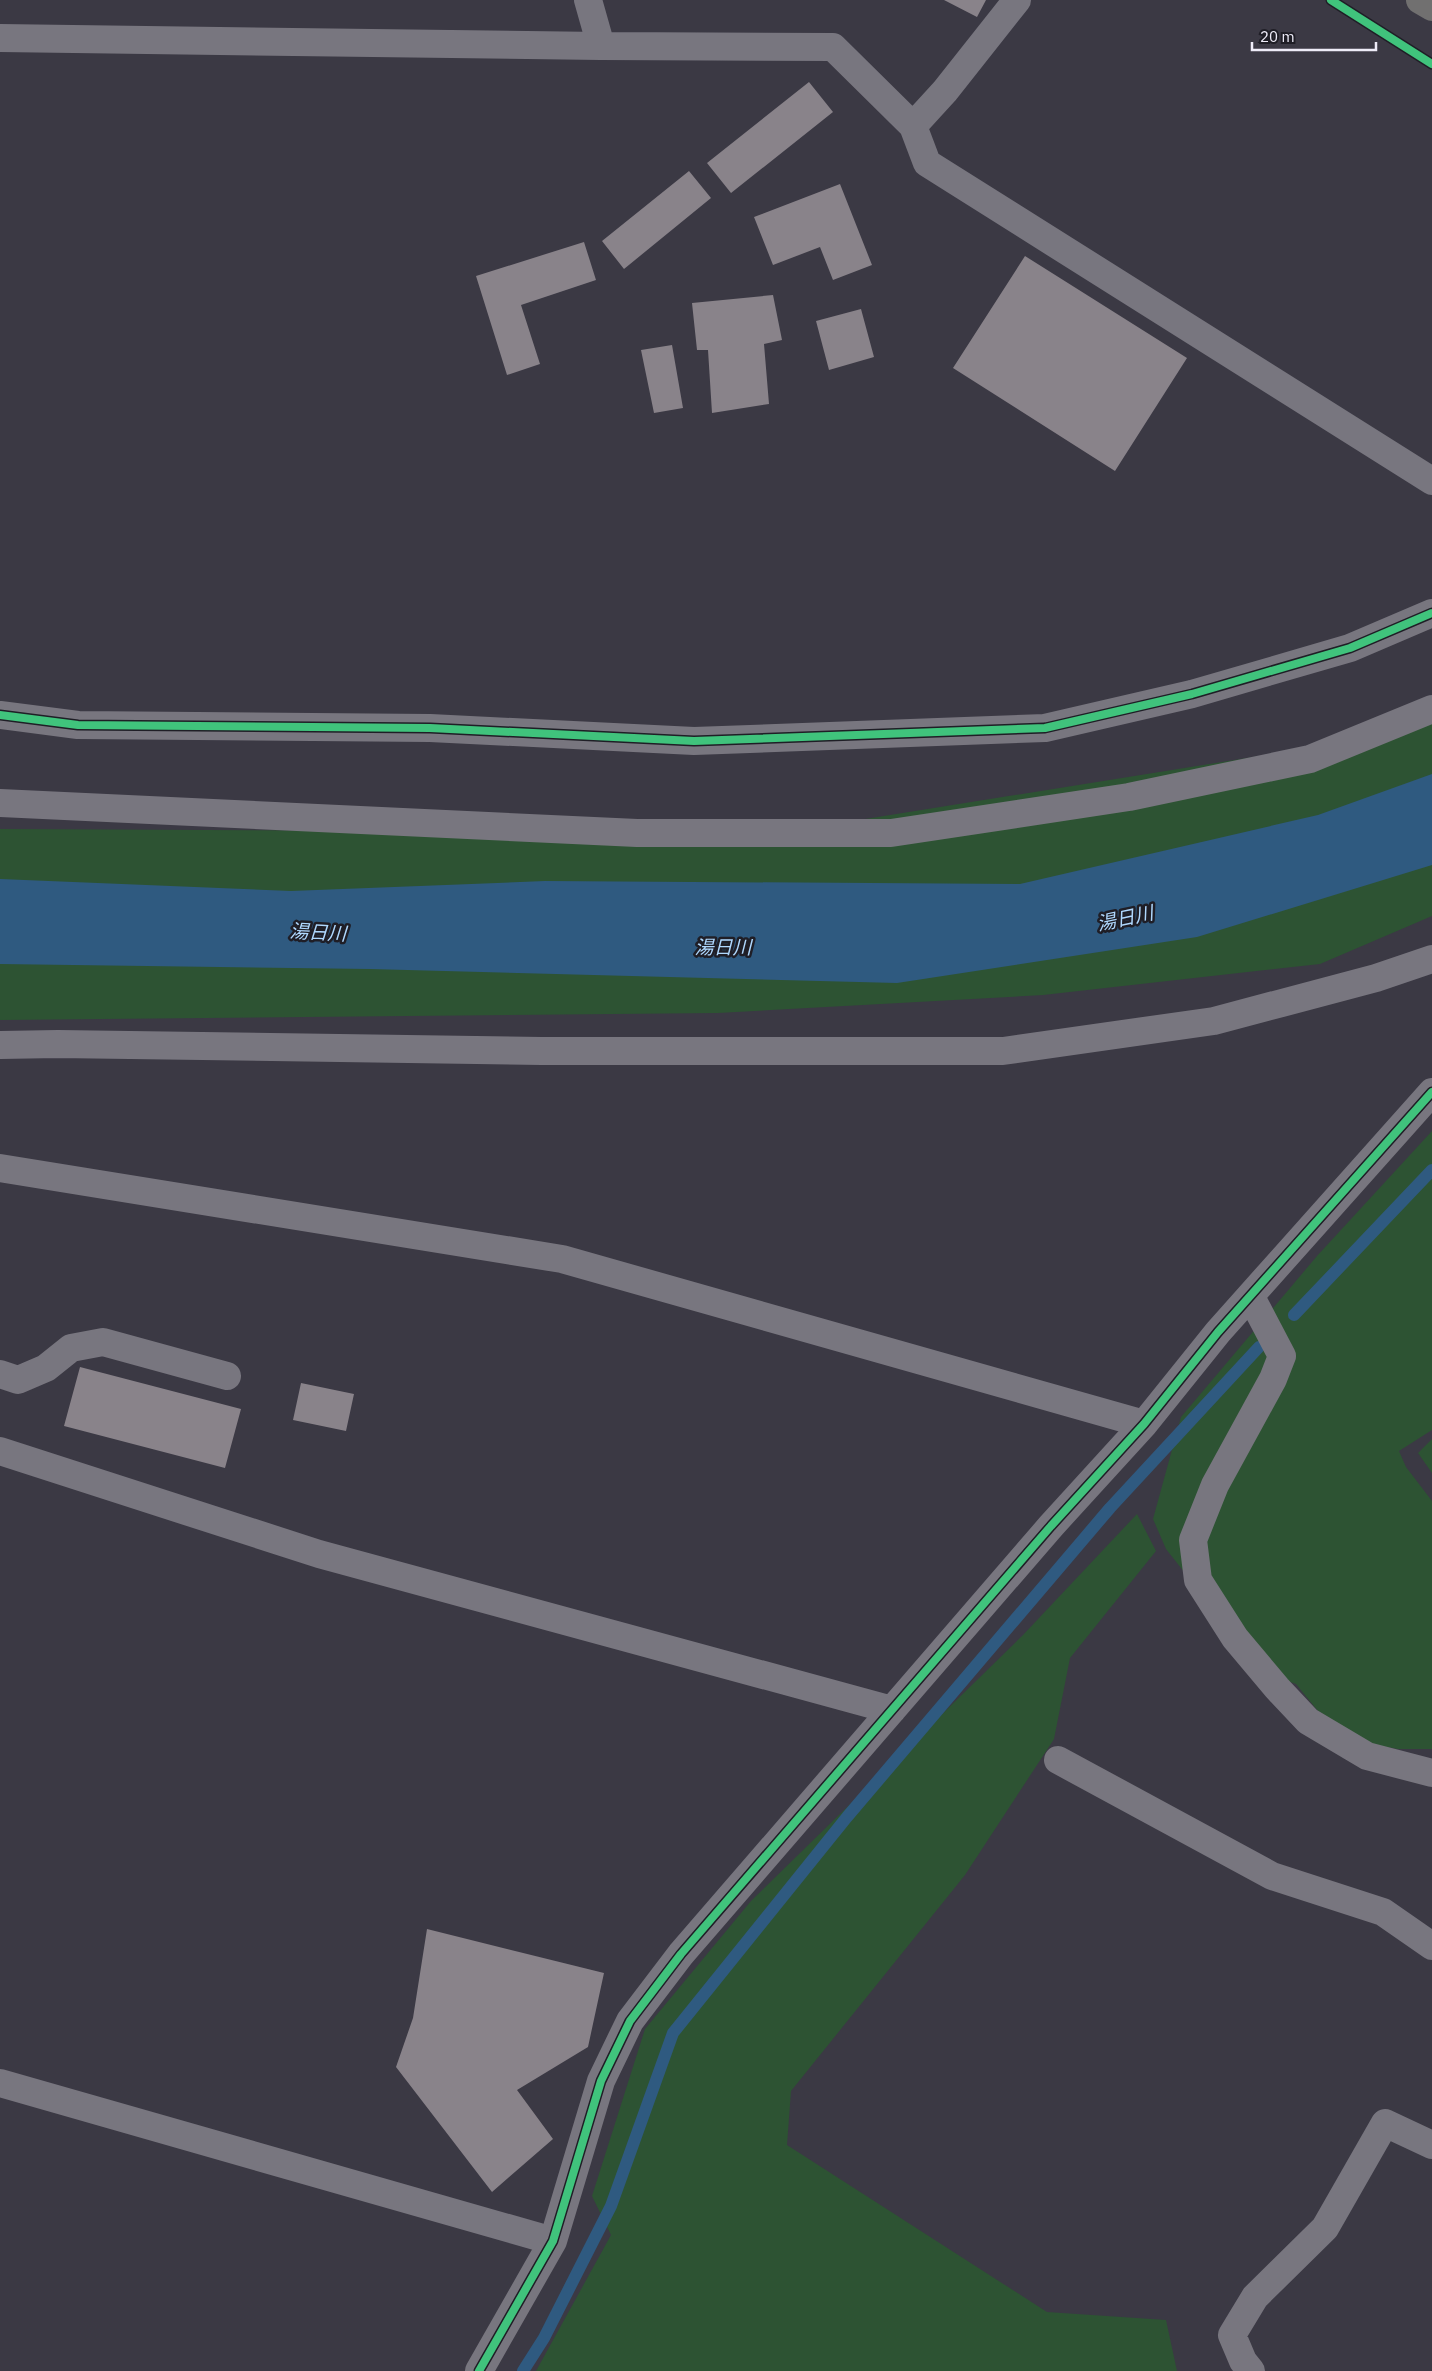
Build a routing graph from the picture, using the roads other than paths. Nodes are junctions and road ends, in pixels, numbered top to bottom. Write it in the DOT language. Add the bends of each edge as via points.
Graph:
graph roads {
  1 [pos="588,0"];
  2 [pos="1018,0"];
  3 [pos="1420,0"];
  4 [pos="1432,8"];
  5 [pos="0,38"];
  6 [pos="602,46"];
  7 [pos="913,126"];
  8 [pos="1432,481"];
  9 [pos="1432,613"];
  10 [pos="1432,709"];
  11 [pos="0,716"];
  12 [pos="0,803"];
  13 [pos="1432,959"];
  14 [pos="0,1045"];
  15 [pos="1432,1092"];
  16 [pos="0,1168"];
  17 [pos="1251,1297"];
  18 [pos="0,1374"];
  19 [pos="227,1376"];
  20 [pos="1144,1424"];
  21 [pos="0,1451"];
  22 [pos="892,1710"];
  23 [pos="1058,1760"];
  24 [pos="1432,1773"];
  25 [pos="1432,1946"];
  26 [pos="0,2083"];
  27 [pos="1432,2144"];
  28 [pos="553,2241"];
  29 [pos="479,2371"];
  30 [pos="1251,2371"];
  1 -- 6 [label="street"];
  2 -- 7 [label="street"];
  3 -- 4 [label="main road"];
  5 -- 6 [label="street"];
  6 -- 7 [label="street" via="833,47"];
  7 -- 8 [label="street" via="926,162"];
  9 -- 11 [label="street" via="1350,648 1192,694 1045,728 694,741 430,728 78,725"];
  10 -- 12 [label="street" via="1310,759 1129,797 891,833 637,833"];
  13 -- 14 [label="street" via="1376,978 1214,1021 1003,1051 542,1051"];
  15 -- 17 [label="street"];
  16 -- 20 [label="street" via="562,1259"];
  17 -- 20 [label="street"];
  17 -- 24 [label="street" via="1282,1356 1273,1379 1215,1484 1193,1540 1198,1580 1235,1638 1308,1721 1367,1756"];
  18 -- 19 [label="street" via="18,1380 46,1368 71,1348 103,1342"];
  20 -- 22 [label="street"];
  21 -- 22 [label="street" via="319,1554"];
  22 -- 28 [label="street" via="681,1954 630,2021 601,2081"];
  23 -- 25 [label="street" via="1272,1876 1382,1912"];
  26 -- 28 [label="street"];
  27 -- 30 [label="street" via="1385,2123 1324,2228 1256,2297 1232,2335"];
  28 -- 29 [label="street"];
}
